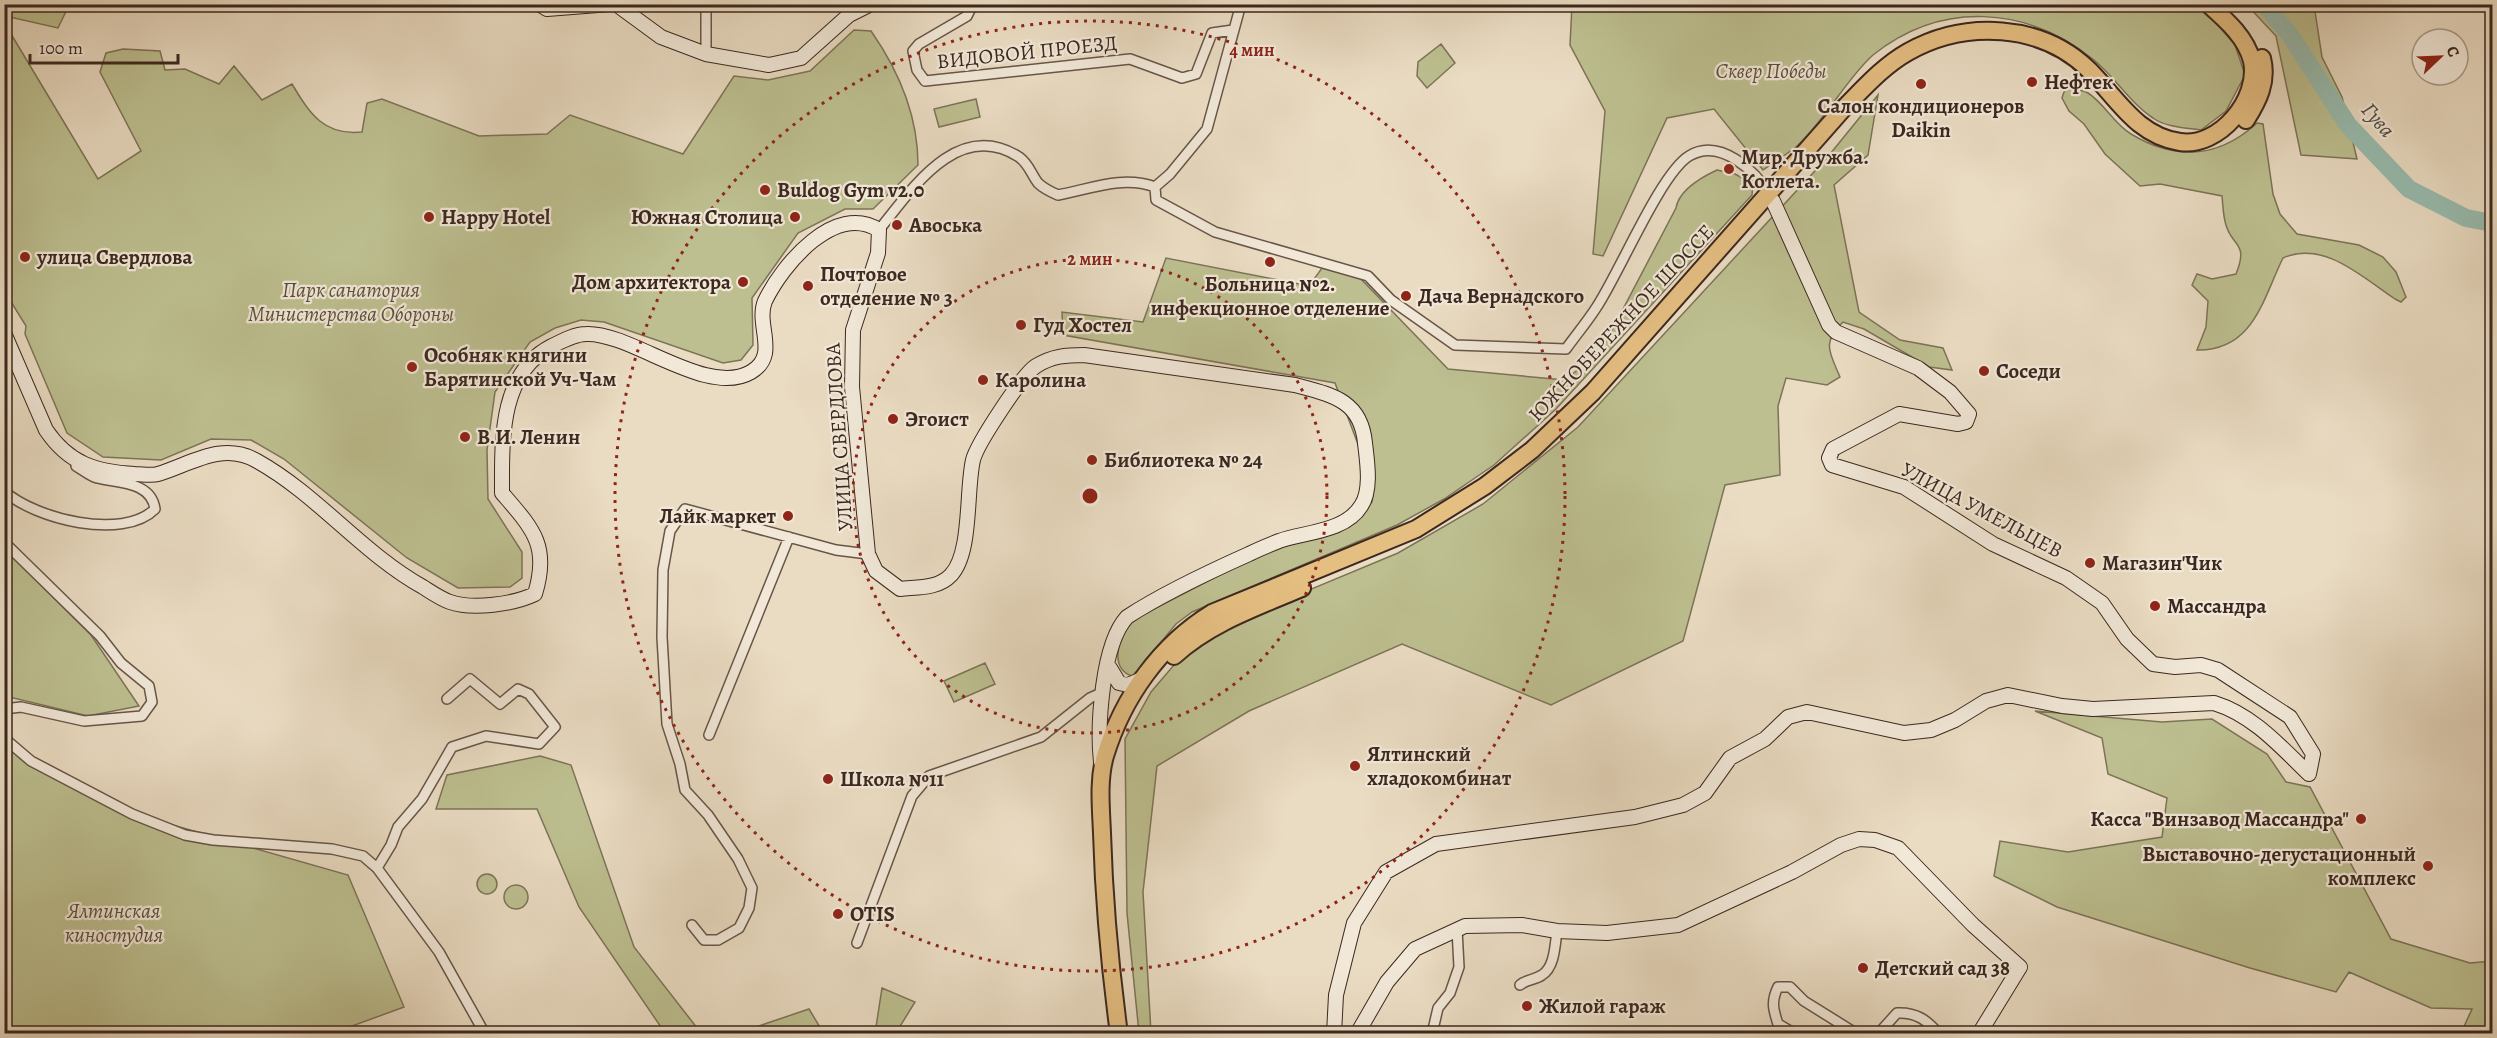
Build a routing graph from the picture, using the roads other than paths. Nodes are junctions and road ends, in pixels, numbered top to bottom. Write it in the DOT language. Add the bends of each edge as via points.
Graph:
graph roads {
  1 [pos="539,4"];
  2 [pos="611,4"];
  3 [pos="616,4"];
  4 [pos="706,4"];
  5 [pos="871,4"];
  6 [pos="973,4"];
  7 [pos="1240,4"];
  8 [pos="2208,4"];
  9 [pos="2223,4"];
  10 [pos="1233,30"];
  11 [pos="706,54"];
  12 [pos="1155,187"];
  13 [pos="1769,194"];
  14 [pos="879,230"];
  15 [pos="4,333"];
  16 [pos="74,458"];
  17 [pos="4,491"];
  18 [pos="789,537"];
  19 [pos="4,542"];
  20 [pos="868,554"];
  21 [pos="1108,664"];
  22 [pos="1142,679"];
  23 [pos="1101,693"];
  24 [pos="447,699"];
  25 [pos="4,709"];
  26 [pos="1124,717"];
  27 [pos="709,735"];
  28 [pos="4,738"];
  29 [pos="1102,770"];
  30 [pos="377,868"];
  31 [pos="692,925"];
  32 [pos="1457,929"];
  33 [pos="1557,931"];
  34 [pos="857,943"];
  35 [pos="1520,985"];
  36 [pos="485,1034"];
  37 [pos="1119,1034"];
  38 [pos="1127,1034"];
  39 [pos="1334,1034"];
  40 [pos="1357,1034"];
  41 [pos="1432,1034"];
  42 [pos="1795,1034"];
  43 [pos="1857,1034"];
  44 [pos="1878,1034"];
  45 [pos="1939,1034"];
  46 [pos="1979,1034"];
  1 -- 2 [label="main road" via="547,9"];
  3 -- 11 [label="main road" via="661,37"];
  4 -- 11 [label="street"];
  5 -- 11 [label="main road" via="849,15 801,58 769,65"];
  6 -- 10 [label="street, ВИДОВОЙ ПРОЕЗД" via="967,16 913,51 917,70 925,81 1130,59 1182,78 1196,74 1212,33"];
  7 -- 10 [label="street"];
  8 -- 13 [label="highway, ЮЖНОБЕРЕЖНОЕ ШОССЕ" via="2244,42 2253,63 2253,80 2235,116 2216,133 2200,140 2182,143 2149,131 2087,68 2043,40 1995,30 1970,32 1932,40 1878,74"];
  9 -- 13 [label="highway, ЮЖНОБЕРЕЖНОЕ ШОССЕ" via="2258,45 2264,61 2264,81 2245,121 2216,143 2182,150 2146,137 2081,74 2042,50 1996,39 1956,41 1910,61 1882,82"];
  10 -- 12 [label="street" via="1207,129"];
  12 -- 13 [label="street, ЮЖНОБЕРЕЖНОЕ ШОССЕ" via="1156,200 1215,232 1368,276 1391,300 1455,345 1566,349 1596,308 1671,174 1690,156 1722,150"];
  12 -- 14 [label="street" via="1138,181 1101,184 1058,195 1038,182 1021,158 989,144 970,147 939,162 902,198"];
  13 -- 22 [label="highway, ЮЖНОБЕРЕЖНОЕ ШОССЕ" via="1593,392 1532,450 1485,486 1416,529 1212,613 1168,646"];
  13 -- 26 [label="highway, ЮЖНОБЕРЕЖНОЕ ШОССЕ" via="1598,399 1490,493 1421,536 1226,620 1189,642 1150,682"];
  13 -- 39 [label="main road, УЛИЦА УМЕЛЬЦЕВ" via="1824,315 1836,332 1918,368 1950,392 1969,414 1966,422 1958,424 1899,414 1833,449 1829,458 1832,465 1904,487 1993,544 2066,578 2102,603 2127,639 2153,664 2201,665 2218,670 2282,711 2313,754 2309,774 2261,728 2230,708 2214,703 2093,709 2008,695 1986,701 1931,730 1904,733 1807,712 1788,717 1764,740 1730,758 1705,793 1683,805 1611,820 1436,844 1386,872 1354,923 1336,994"];
  14 -- 16 [label="main road" via="866,222 848,222 807,245 764,303 767,347 763,360 751,373 722,378 663,361 601,335 585,334 541,352 522,373 508,400 502,451 502,493 532,527 542,571 535,594 522,600 486,605 451,603 397,572 274,470 245,454 212,453 156,474 102,472"];
  14 -- 20 [label="main road, УЛИЦА СВЕРДЛОВА" via="878,253 853,330 852,387"];
  15 -- 16 [label="main road" via="46,430"];
  16 -- 17 [label="street" via="73,464 96,478 124,481 147,494 155,509 146,518 103,525 69,522 38,513"];
  18 -- 20 [label="street"];
  18 -- 27 [label="street"];
  18 -- 31 [label="street" via="685,509 670,531 663,570 667,724 685,790 708,815 752,888 750,908 739,928 718,940 704,940"];
  19 -- 25 [label="street" via="100,636 121,663 149,686 152,702 142,716 84,721 21,706"];
  20 -- 21 [label="main road, УЛИЦА СВЕРДЛОВА" via="876,571 900,589 932,586 954,573 963,550 973,458 1019,384 1034,367 1056,356 1084,355 1295,385 1350,406 1364,428 1368,472 1365,500 1360,508 1341,522 1258,550 1139,608 1121,625"];
  21 -- 22 [label="main road" via="1119,683 1128,686"];
  21 -- 23 [label="main road, УЛИЦА СВЕРДЛОВА"];
  22 -- 26 [label="highway, ЮЖНОБЕРЕЖНОЕ ШОССЕ"];
  23 -- 26 [label="main road"];
  23 -- 29 [label="main road, УЛИЦА СВЕРДЛОВА"];
  23 -- 34 [label="street" via="1089,698 1041,737 929,776 912,796"];
  24 -- 30 [label="street" via="470,679 500,704 518,689 529,694 555,727 539,744 486,736 452,747 422,799 398,826"];
  26 -- 29 [label="highway, ЮЖНОБЕРЕЖНОЕ ШОССЕ"];
  26 -- 38 [label="highway, ЮЖНОБЕРЕЖНОЕ ШОССЕ" via="1115,761 1109,833 1110,904"];
  28 -- 30 [label="street" via="31,761 132,814 185,835 351,852"];
  29 -- 37 [label="highway, ЮЖНОБЕРЕЖНОЕ ШОССЕ" via="1104,902"];
  30 -- 36 [label="street" via="439,952"];
  32 -- 33 [label="main road" via="1522,925"];
  32 -- 40 [label="main road" via="1415,949 1387,982"];
  32 -- 41 [label="street" via="1459,967 1450,993 1438,1008"];
  33 -- 35 [label="street" via="1551,966"];
  33 -- 46 [label="main road" via="1607,933 1678,925 1841,845 1859,838 1875,840 1908,856 1973,925 2020,967"];
  42 -- 43 [label="street" via="1778,1024 1773,998 1778,987 1790,987 1804,1001"];
  44 -- 45 [label="street" via="1897,1012 1906,1012 1918,1015"];
}
